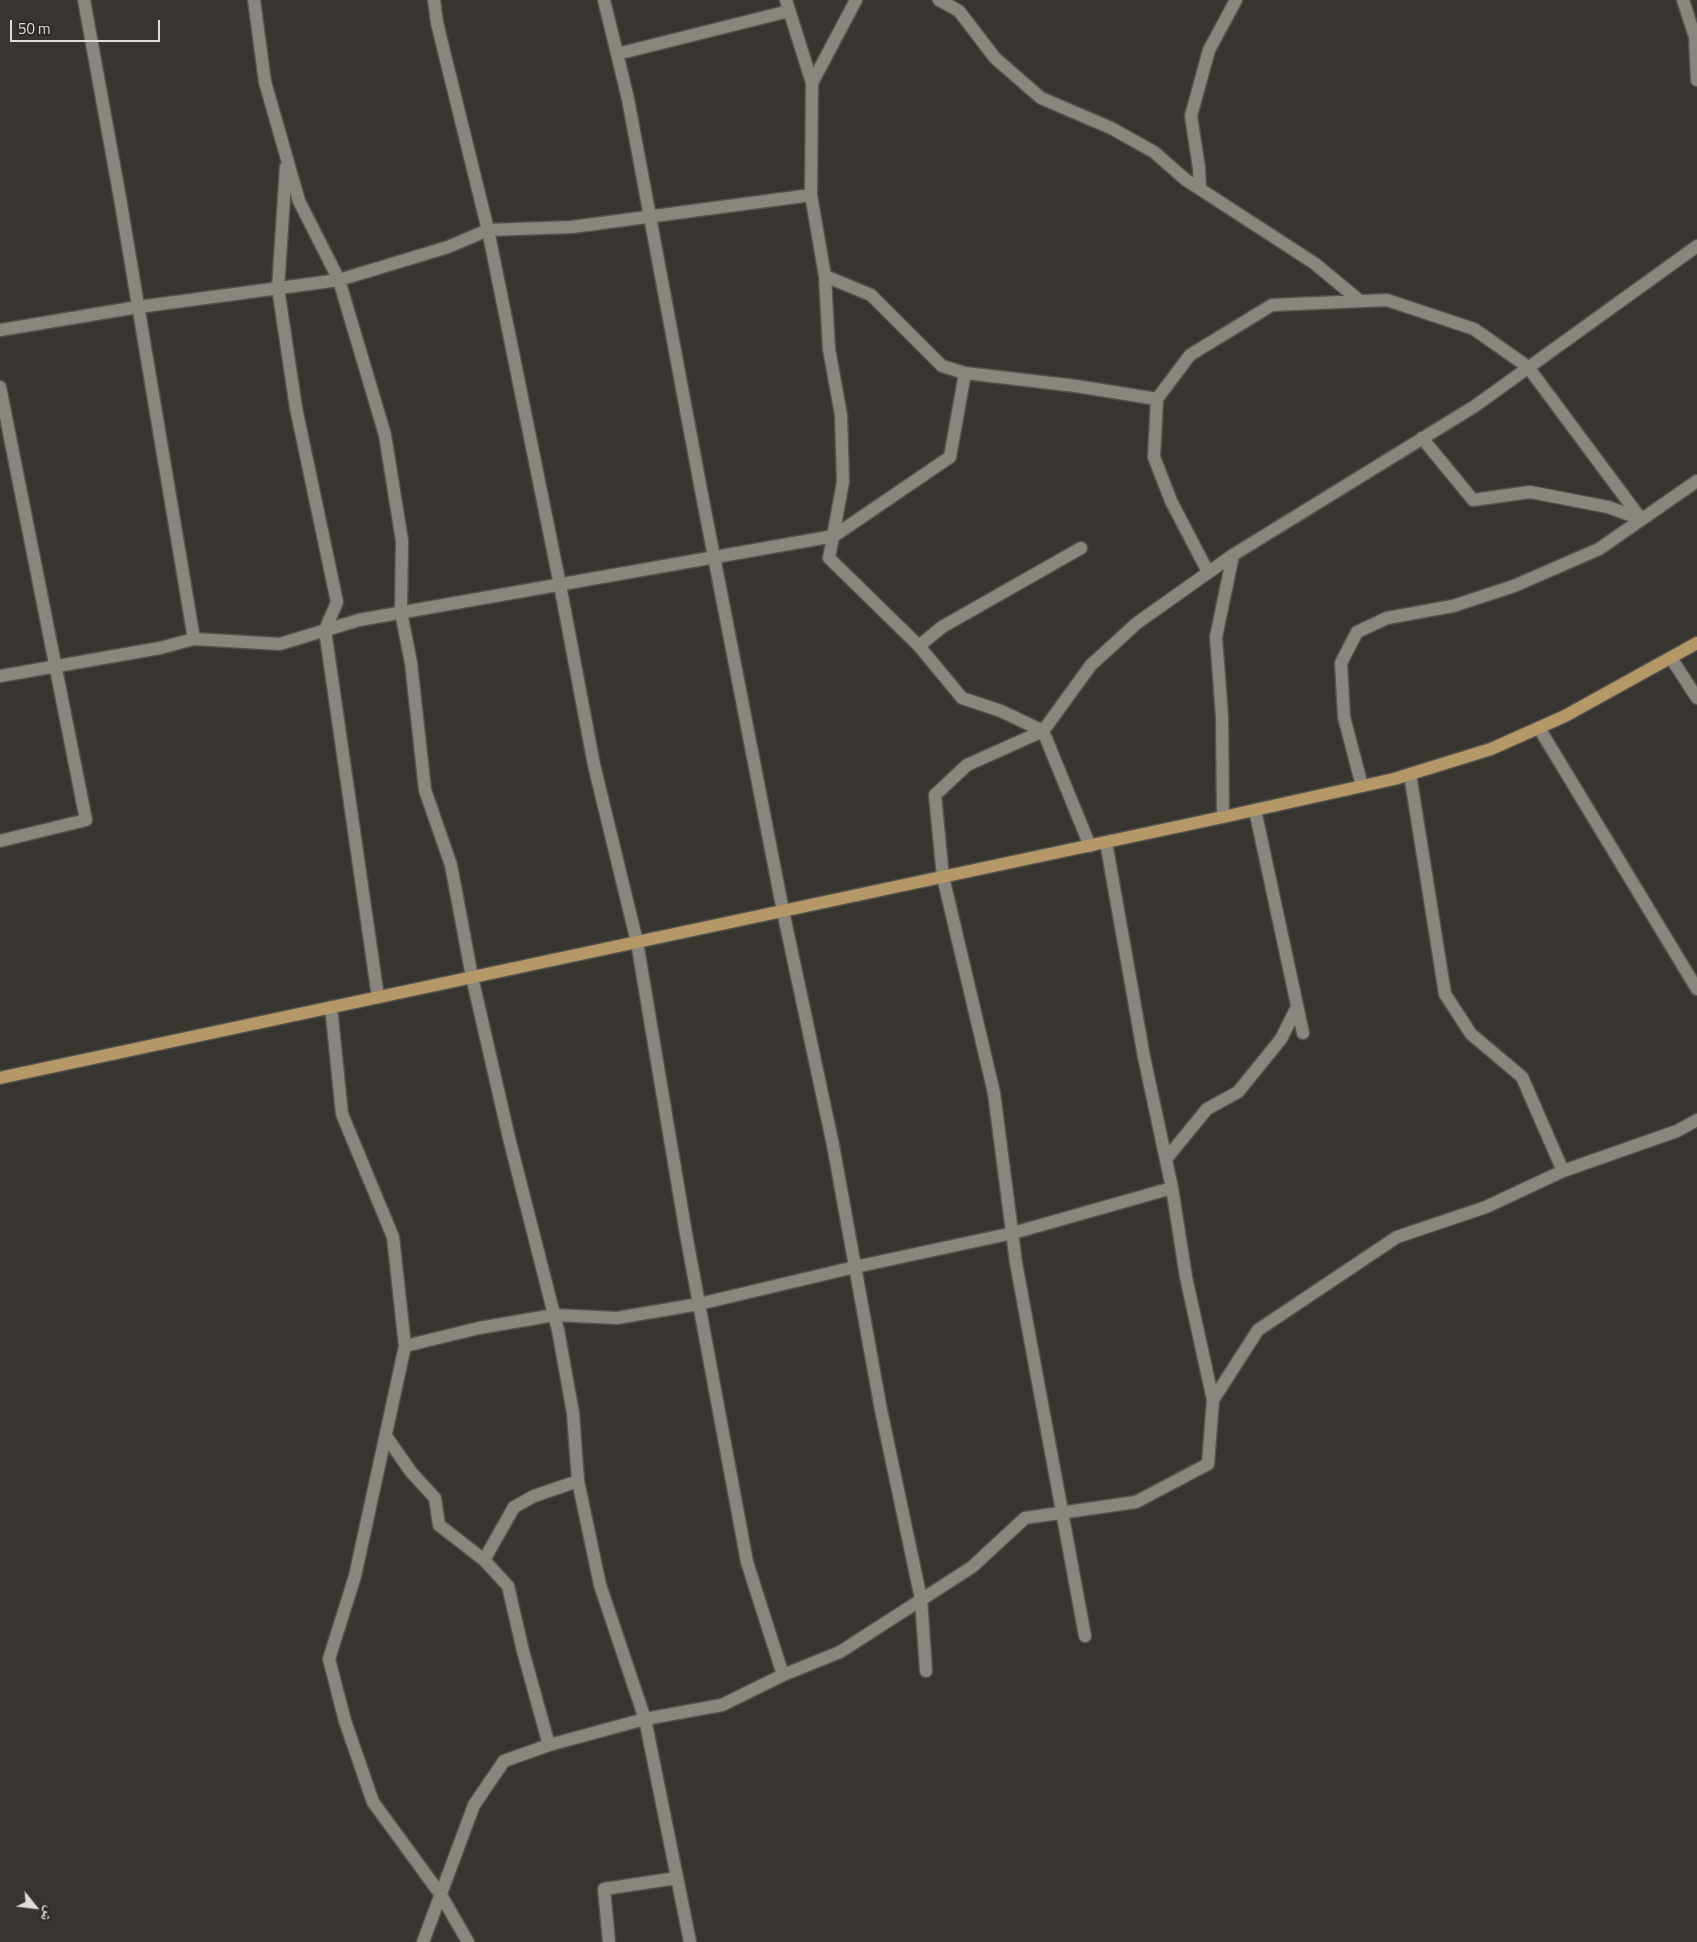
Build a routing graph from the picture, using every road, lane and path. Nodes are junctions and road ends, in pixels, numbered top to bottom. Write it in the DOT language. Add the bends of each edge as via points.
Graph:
graph roads {
  1 [pos="84,0"];
  2 [pos="254,0"];
  3 [pos="434,0"];
  4 [pos="604,0"];
  5 [pos="856,0"];
  6 [pos="939,0"];
  7 [pos="1236,0"];
  8 [pos="1683,0"];
  9 [pos="787,6"];
  10 [pos="617,54"];
  11 [pos="1697,80"];
  12 [pos="812,83"];
  13 [pos="286,156"];
  14 [pos="1200,189"];
  15 [pos="811,195"];
  16 [pos="650,216"];
  17 [pos="488,230"];
  18 [pos="1697,246"];
  19 [pos="824,276"];
  20 [pos="339,280"];
  21 [pos="278,288"];
  22 [pos="1360,301"];
  23 [pos="138,306"];
  24 [pos="0,330"];
  25 [pos="1528,367"];
  26 [pos="965,373"];
  27 [pos="0,388"];
  28 [pos="1157,399"];
  29 [pos="1422,438"];
  30 [pos="1697,481"];
  31 [pos="1641,519"];
  32 [pos="834,536"];
  33 [pos="1081,548"];
  34 [pos="1233,555"];
  35 [pos="714,557"];
  36 [pos="1208,572"];
  37 [pos="560,585"];
  38 [pos="400,612"];
  39 [pos="325,630"];
  40 [pos="194,640"];
  41 [pos="1697,643"];
  42 [pos="919,646"];
  43 [pos="1671,658"];
  44 [pos="54,666"];
  45 [pos="0,676"];
  46 [pos="1697,698"];
  47 [pos="1539,728"];
  48 [pos="1043,730"];
  49 [pos="1410,774"];
  50 [pos="1362,786"];
  51 [pos="1255,810"];
  52 [pos="1223,817"];
  53 [pos="0,841"];
  54 [pos="1106,842"];
  55 [pos="1090,846"];
  56 [pos="943,877"];
  57 [pos="783,911"];
  58 [pos="637,942"];
  59 [pos="472,977"];
  60 [pos="1697,989"];
  61 [pos="378,997"];
  62 [pos="331,1007"];
  63 [pos="1297,1007"];
  64 [pos="1303,1032"];
  65 [pos="0,1078"];
  66 [pos="1697,1120"];
  67 [pos="1166,1159"];
  68 [pos="1563,1171"];
  69 [pos="1172,1188"];
  70 [pos="1012,1233"];
  71 [pos="855,1267"];
  72 [pos="699,1304"];
  73 [pos="554,1315"];
  74 [pos="404,1346"];
  75 [pos="1213,1400"];
  76 [pos="386,1436"];
  77 [pos="578,1482"];
  78 [pos="1062,1513"];
  79 [pos="484,1560"];
  80 [pos="921,1599"];
  81 [pos="1085,1636"];
  82 [pos="926,1671"];
  83 [pos="782,1675"];
  84 [pos="644,1718"];
  85 [pos="549,1745"];
  86 [pos="677,1878"];
  87 [pos="441,1895"];
  88 [pos="423,1942"];
  89 [pos="468,1942"];
  90 [pos="610,1942"];
  91 [pos="690,1942"];
  1 -- 23 [label="street"];
  2 -- 13 [label="street" via="265,82"];
  3 -- 17 [label="street"];
  4 -- 10 [label="street"];
  5 -- 12 [label="street"];
  6 -- 14 [label="street" via="959,11 995,58 1041,98 1112,128 1154,152"];
  7 -- 14 [label="street" via="1210,50 1191,116"];
  8 -- 11 [label="street" via="1695,37"];
  9 -- 10 [label="street"];
  9 -- 12 [label="street"];
  10 -- 16 [label="street"];
  12 -- 15 [label="street"];
  13 -- 20 [label="street" via="299,201"];
  13 -- 21 [label="street"];
  14 -- 22 [label="street" via="1314,263"];
  15 -- 16 [label="street"];
  15 -- 19 [label="street"];
  16 -- 17 [label="street" via="572,228"];
  16 -- 35 [label="street"];
  17 -- 20 [label="street" via="448,247"];
  17 -- 37 [label="street"];
  18 -- 25 [label="street"];
  19 -- 26 [label="street" via="871,296 942,366"];
  19 -- 32 [label="street" via="829,349 840,415 843,472"];
  20 -- 21 [label="street"];
  20 -- 38 [label="street" via="385,435 402,541"];
  21 -- 23 [label="street"];
  21 -- 39 [label="street" via="296,408 337,602"];
  22 -- 25 [label="street" via="1387,300 1474,329"];
  22 -- 28 [label="street" via="1272,305 1190,355"];
  23 -- 24 [label="street"];
  23 -- 40 [label="street"];
  25 -- 29 [label="street" via="1475,406"];
  25 -- 31 [label="street"];
  26 -- 28 [label="street"];
  26 -- 32 [label="street" via="950,457"];
  27 -- 44 [label="street"];
  28 -- 36 [label="street" via="1154,457 1171,501"];
  29 -- 31 [label="street" via="1473,500 1530,492 1608,507"];
  29 -- 34 [label="street"];
  30 -- 31 [label="street"];
  31 -- 50 [label="street" via="1599,549 1514,586 1453,606 1388,618 1357,632 1341,663 1344,717"];
  32 -- 35 [label="street"];
  32 -- 42 [label="street" via="829,558"];
  33 -- 42 [label="street" via="942,627"];
  34 -- 36 [label="street"];
  34 -- 52 [label="street" via="1216,637 1222,718"];
  35 -- 37 [label="street"];
  35 -- 57 [label="street"];
  36 -- 48 [label="street" via="1137,623 1091,665"];
  37 -- 38 [label="street"];
  37 -- 58 [label="street" via="594,765"];
  38 -- 39 [label="street"];
  38 -- 59 [label="street" via="411,663 426,790 451,865"];
  39 -- 40 [label="street" via="280,644"];
  39 -- 61 [label="street"];
  40 -- 44 [label="street"];
  41 -- 43 [label="main road"];
  42 -- 48 [label="street" via="962,698 1001,710"];
  43 -- 46 [label="street"];
  43 -- 47 [label="main road"];
  44 -- 45 [label="street"];
  44 -- 53 [label="street" via="86,820"];
  47 -- 49 [label="main road" via="1491,749"];
  47 -- 60 [label="street"];
  48 -- 55 [label="street"];
  48 -- 56 [label="street" via="967,766 935,795"];
  49 -- 50 [label="main road"];
  49 -- 68 [label="street" via="1445,994 1472,1034 1522,1077"];
  50 -- 51 [label="main road"];
  51 -- 52 [label="main road"];
  51 -- 63 [label="street"];
  52 -- 54 [label="main road"];
  54 -- 55 [label="main road"];
  54 -- 67 [label="street" via="1144,1057"];
  55 -- 56 [label="main road"];
  56 -- 57 [label="main road"];
  56 -- 70 [label="street" via="994,1093"];
  57 -- 58 [label="main road"];
  57 -- 71 [label="street" via="833,1145"];
  58 -- 59 [label="main road"];
  58 -- 72 [label="street"];
  59 -- 61 [label="main road"];
  59 -- 73 [label="street"];
  61 -- 62 [label="main road"];
  62 -- 65 [label="main road"];
  62 -- 74 [label="street" via="342,1114 393,1237"];
  63 -- 64 [label="street"];
  63 -- 67 [label="street" via="1281,1039 1238,1092 1207,1109"];
  66 -- 68 [label="street" via="1677,1131"];
  67 -- 69 [label="street"];
  68 -- 75 [label="street" via="1486,1207 1397,1237 1258,1330"];
  69 -- 70 [label="street"];
  69 -- 75 [label="street" via="1186,1277"];
  70 -- 71 [label="street"];
  70 -- 78 [label="street"];
  71 -- 72 [label="street"];
  71 -- 80 [label="street"];
  72 -- 73 [label="street" via="617,1318"];
  72 -- 83 [label="street" via="746,1562"];
  73 -- 74 [label="street"];
  73 -- 77 [label="street" via="573,1413"];
  74 -- 76 [label="street"];
  75 -- 78 [label="street" via="1208,1464 1136,1502"];
  76 -- 79 [label="street" via="411,1472 435,1498 439,1525"];
  76 -- 87 [label="street" via="355,1576 329,1659 345,1721 373,1802"];
  77 -- 79 [label="street" via="534,1496 514,1507"];
  77 -- 84 [label="street" via="600,1585"];
  78 -- 80 [label="street" via="1025,1518 972,1567"];
  78 -- 81 [label="street"];
  79 -- 85 [label="street" via="508,1586"];
  80 -- 82 [label="street"];
  80 -- 83 [label="street" via="840,1652"];
  83 -- 84 [label="street" via="722,1705"];
  84 -- 85 [label="street"];
  84 -- 86 [label="street"];
  85 -- 87 [label="street" via="504,1762 474,1805"];
  86 -- 90 [label="street" via="604,1889"];
  86 -- 91 [label="street"];
  87 -- 88 [label="street"];
  87 -- 89 [label="street"];
}
